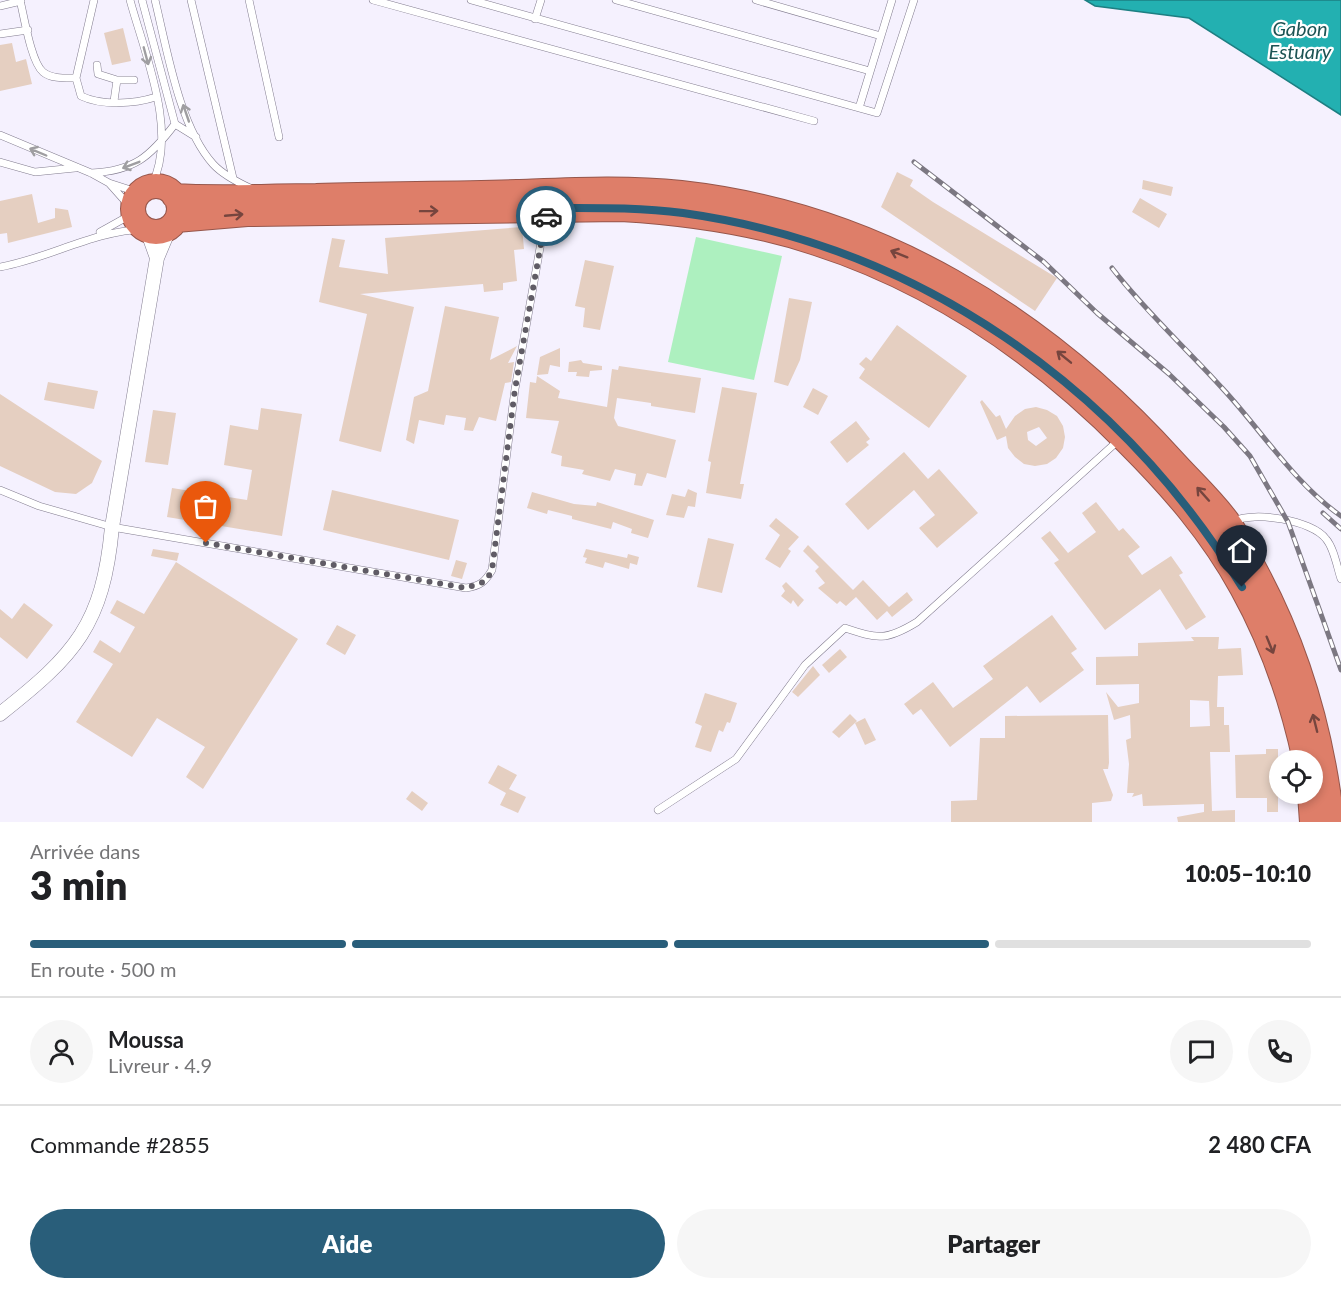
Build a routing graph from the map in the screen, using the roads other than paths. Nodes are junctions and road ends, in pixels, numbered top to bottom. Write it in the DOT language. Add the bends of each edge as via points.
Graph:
graph roads {
  1 [pos="94,0"];
  2 [pos="130,0"];
  3 [pos="142,0"];
  4 [pos="155,0"];
  5 [pos="191,0"];
  6 [pos="249,0"];
  7 [pos="373,0"];
  8 [pos="471,0"];
  9 [pos="541,0"];
  10 [pos="616,0"];
  11 [pos="756,0"];
  12 [pos="891,0"];
  13 [pos="914,0"];
  14 [pos="21,1"];
  15 [pos="0,6"];
  16 [pos="536,19"];
  17 [pos="28,30"];
  18 [pos="0,34"];
  19 [pos="881,36"];
  20 [pos="97,65"];
  21 [pos="870,71"];
  22 [pos="76,78"];
  23 [pos="117,80"];
  24 [pos="134,80"];
  25 [pos="156,97"];
  26 [pos="114,101"];
  27 [pos="859,108"];
  28 [pos="814,122"];
  29 [pos="175,124"];
  30 [pos="0,135"];
  31 [pos="196,137"];
  32 [pos="279,137"];
  33 [pos="163,140"];
  34 [pos="0,162"];
  35 [pos="75,168"];
  36 [pos="91,172"];
  37 [pos="233,178"];
  38 [pos="109,183"];
  39 [pos="267,196"];
  40 [pos="548,200"];
  41 [pos="149,214"];
  42 [pos="96,235"];
  43 [pos="157,258"];
  44 [pos="0,267"];
  45 [pos="1129,429"];
  46 [pos="0,490"];
  47 [pos="1229,523"];
  48 [pos="112,527"];
  49 [pos="1341,579"];
  50 [pos="0,714"];
  51 [pos="1302,750"];
  52 [pos="1324,792"];
  53 [pos="658,810"];
  54 [pos="1312,822"];
  55 [pos="1332,822"];
  1 -- 22 [label="lane"];
  2 -- 25 [label="lane, one-way"];
  3 -- 29 [label="lane"];
  31 -- 4 [label="lane, one-way" via="185,111"];
  5 -- 37 [label="lane"];
  6 -- 32 [label="lane"];
  7 -- 28 [label="lane"];
  8 -- 16 [label="lane"];
  9 -- 16 [label="lane"];
  10 -- 21 [label="lane"];
  11 -- 19 [label="lane"];
  12 -- 19 [label="lane"];
  13 -- 27 [label="lane" via="877,113"];
  14 -- 15 [label="lane"];
  14 -- 17 [label="lane"];
  16 -- 27 [label="lane"];
  17 -- 18 [label="lane"];
  17 -- 22 [label="lane" via="35,59 43,72"];
  19 -- 21 [label="lane"];
  20 -- 23 [label="lane" via="98,74"];
  21 -- 27 [label="lane"];
  22 -- 26 [label="lane" via="81,96 90,101"];
  23 -- 24 [label="lane"];
  23 -- 26 [label="lane"];
  25 -- 26 [label="lane" via="139,102"];
  25 -- 33 [label="lane"];
  29 -- 31 [label="lane"];
  29 -- 33 [label="lane"];
  35 -- 30 [label="lane, one-way"];
  31 -- 37 [label="lane" via="213,164"];
  33 -- 36 [label="lane, one-way" via="140,162 110,172"];
  33 -- 41 [label="lane"];
  34 -- 35 [label="lane" via="35,172"];
  35 -- 36 [label="lane"];
  36 -- 38 [label="lane"];
  37 -- 39 [label="lane"];
  38 -- 41 [label="lane"];
  38 -- 41 [label="lane"];
  39 -- 40 [label="highway"];
  39 -- 41 [label="highway" via="174,196 179,212"];
  41 -- 40 [label="highway, one-way" via="247,214"];
  40 -- 45 [label="highway" via="644,191 716,198 790,215 905,256 1018,321 1096,384"];
  40 -- 48 [label="lane" via="515,389 492,570 486,581 466,588"];
  41 -- 42 [label="lane"];
  41 -- 42 [label="lane"];
  41 -- 43 [label="street"];
  41 -- 43 [label="street"];
  42 -- 44 [label="lane" via="59,251"];
  43 -- 48 [label="street"];
  47 -- 45 [label="highway, one-way"];
  45 -- 51 [label="highway, one-way" via="1216,544 1242,587 1282,675"];
  45 -- 53 [label="lane" via="917,622 894,636 874,638 845,628 805,665 736,759"];
  46 -- 48 [label="lane"];
  47 -- 49 [label="lane" via="1250,515 1308,525 1327,539"];
  52 -- 47 [label="highway, one-way" via="1311,707 1291,645"];
  48 -- 50 [label="street" via="108,569 87,628 55,669"];
  52 -- 54 [label="highway"];
  52 -- 55 [label="highway"];
}
